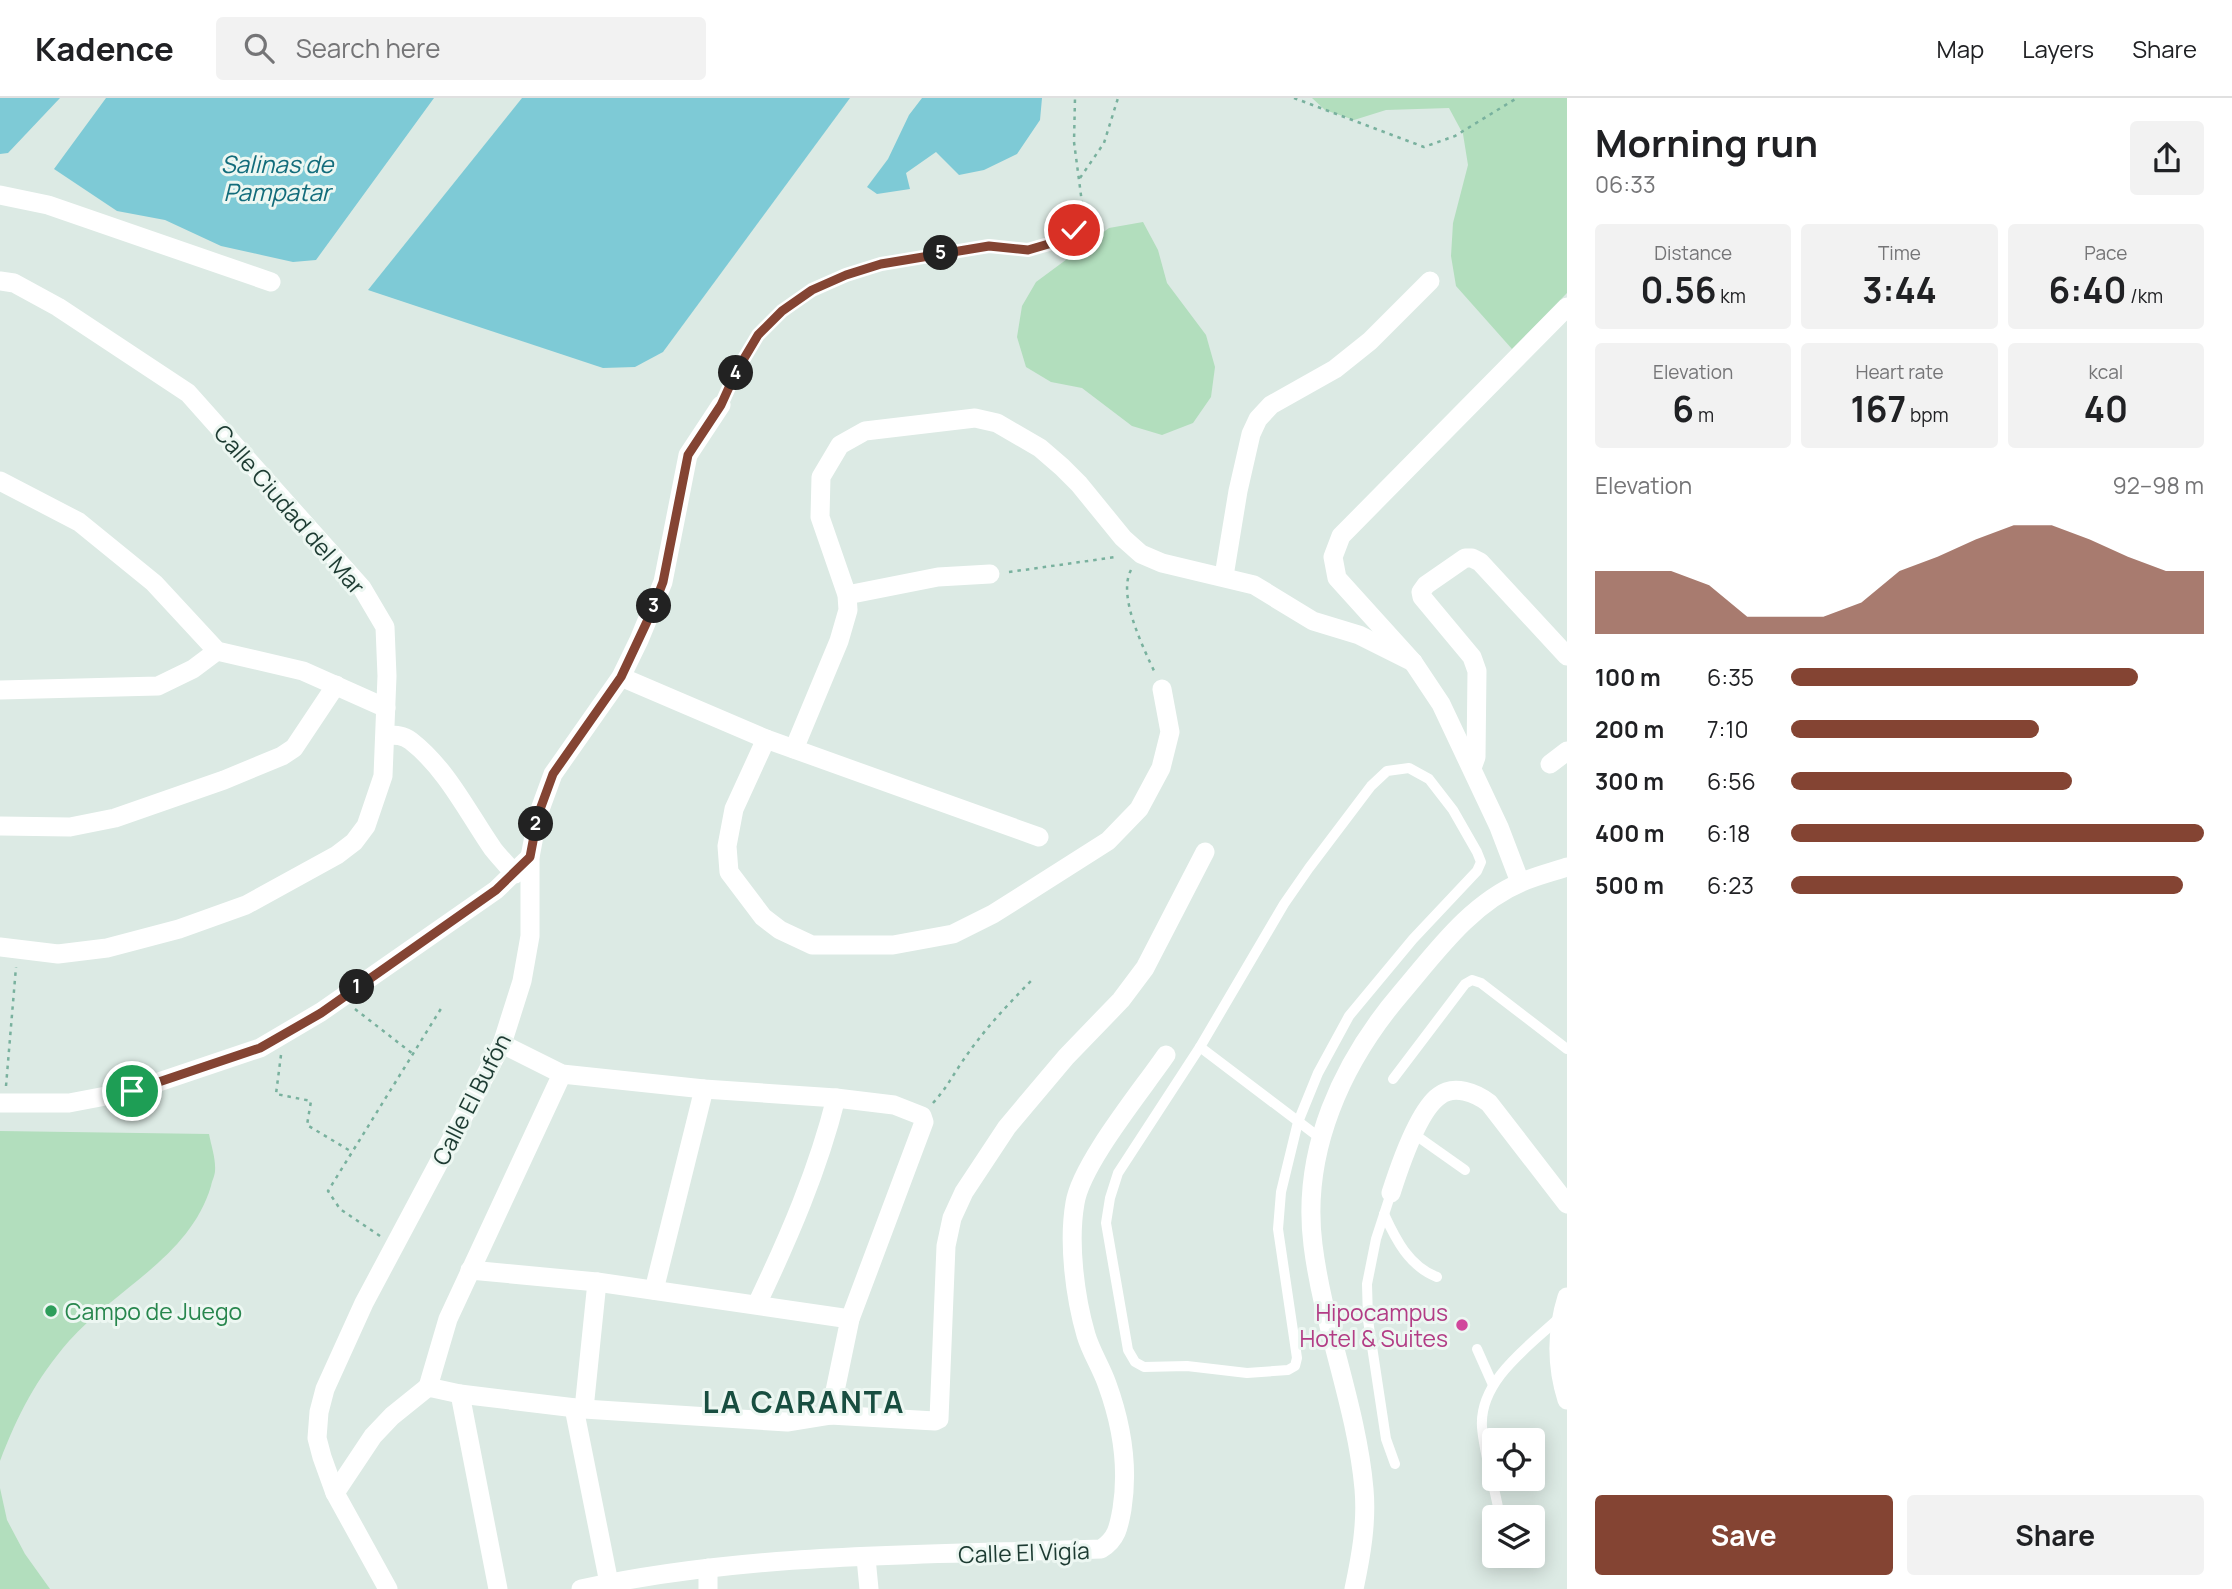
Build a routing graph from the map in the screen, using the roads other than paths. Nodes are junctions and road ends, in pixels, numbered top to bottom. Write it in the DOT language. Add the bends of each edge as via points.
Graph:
graph roads {
  1 [pos="0,195"];
  2 [pos="0,281"];
  3 [pos="1430,281"];
  4 [pos="271,282"];
  5 [pos="1567,307"];
  6 [pos="721,405"];
  7 [pos="0,481"];
  8 [pos="990,574"];
  9 [pos="1224,576"];
  10 [pos="847,595"];
  11 [pos="218,651"];
  12 [pos="1567,656"];
  13 [pos="1413,662"];
  14 [pos="621,677"];
  15 [pos="336,685"];
  16 [pos="1162,689"];
  17 [pos="0,690"];
  18 [pos="386,708"];
  19 [pos="386,735"];
  20 [pos="766,739"];
  21 [pos="794,749"];
  22 [pos="1567,751"];
  23 [pos="1550,764"];
  24 [pos="1471,769"];
  25 [pos="0,826"];
  26 [pos="1039,836"];
  27 [pos="1205,852"];
  28 [pos="530,857"];
  29 [pos="1567,867"];
  30 [pos="515,874"];
  31 [pos="1520,882"];
  32 [pos="9,948"];
  33 [pos="502,1044"];
  34 [pos="1200,1046"];
  35 [pos="1567,1049"];
  36 [pos="1167,1055"];
  37 [pos="562,1074"];
  38 [pos="1393,1079"];
  39 [pos="704,1088"];
  40 [pos="836,1098"];
  41 [pos="3,1103"];
  42 [pos="1298,1122"];
  43 [pos="1414,1134"];
  44 [pos="1320,1138"];
  45 [pos="1465,1170"];
  46 [pos="1391,1192"];
  47 [pos="1564,1193"];
  48 [pos="1384,1214"];
  49 [pos="470,1270"];
  50 [pos="1437,1277"];
  51 [pos="597,1282"];
  52 [pos="654,1290"];
  53 [pos="1567,1297"];
  54 [pos="757,1304"];
  55 [pos="1561,1317"];
  56 [pos="850,1319"];
  57 [pos="1476,1349"];
  58 [pos="1493,1385"];
  59 [pos="428,1387"];
  60 [pos="460,1394"];
  61 [pos="1567,1400"];
  62 [pos="579,1409"];
  63 [pos="830,1415"];
  64 [pos="1395,1464"];
  65 [pos="335,1493"];
  66 [pos="1498,1505"];
  67 [pos="866,1558"];
  68 [pos="708,1568"];
  69 [pos="618,1584"];
  70 [pos="388,1589"];
  71 [pos="498,1589"];
  72 [pos="580,1589"];
  73 [pos="708,1589"];
  74 [pos="869,1589"];
  75 [pos="1354,1589"];
  1 -- 4 [label="street" via="47,205"];
  2 -- 18 [label="street, Calle Ciudad del Mar" via="14,283 58,307 188,393 362,588 385,627"];
  3 -- 9 [label="street" via="1370,341 1335,369 1271,405 1258,419 1238,491"];
  5 -- 13 [label="street" via="1341,536 1334,557 1337,578"];
  6 -- 14 [label="street, Calle El Bufón" via="688,455 663,582"];
  7 -- 11 [label="street" via="79,522 154,583"];
  8 -- 10 [label="street" via="937,577"];
  9 -- 10 [label="street" via="1140,554 1079,484 1040,448 997,423 975,418 865,431 840,445 821,477 820,517"];
  9 -- 13 [label="street" via="1254,585 1313,621 1359,635"];
  10 -- 21 [label="street" via="848,610 839,641"];
  11 -- 15 [label="street" via="303,671"];
  11 -- 17 [label="street" via="158,686"];
  12 -- 24 [label="street" via="1480,562 1465,558 1426,585 1422,597 1472,657 1477,671 1476,757"];
  13 -- 24 [label="street" via="1441,704"];
  14 -- 20 [label="street"];
  14 -- 28 [label="street, Calle El Bufón" via="553,774 538,815"];
  15 -- 18 [label="street"];
  15 -- 25 [label="street" via="295,748 282,756 115,818 70,827"];
  16 -- 20 [label="street" via="1170,732 1161,768 1139,809 1108,841 953,934 893,946 812,945 763,917 729,872 727,846 734,809"];
  18 -- 19 [label="street, Calle Ciudad del Mar"];
  19 -- 30 [label="street" via="410,740 436,766"];
  19 -- 32 [label="street, Calle Ciudad del Mar" via="383,776 366,826 354,842 301,877 246,905 107,948 58,954"];
  20 -- 21 [label="street"];
  21 -- 26 [label="street"];
  22 -- 23 [label="street"];
  24 -- 31 [label="street"];
  27 -- 63 [label="street" via="1146,968 1007,1127 964,1192 946,1246 939,1419"];
  28 -- 30 [label="street"];
  28 -- 33 [label="street, Calle El Bufón" via="530,936 523,981"];
  29 -- 31 [label="street"];
  30 -- 41 [label="street" via="342,998 260,1048 132,1091 69,1104"];
  31 -- 44 [label="street" via="1478,908 1376,1023 1342,1079"];
  33 -- 37 [label="street"];
  33 -- 65 [label="street, Calle El Bufón" via="363,1303 335,1366 319,1412 317,1438"];
  34 -- 42 [label="lane"];
  34 -- 42 [label="lane" via="1118,1173 1110,1198 1106,1223 1128,1350 1135,1362 1144,1367 1247,1373 1294,1366 1297,1359 1278,1229 1281,1192"];
  34 -- 42 [label="lane" via="1284,904 1371,786 1387,771 1409,768 1429,779 1477,852 1477,870 1349,1016"];
  35 -- 38 [label="lane" via="1472,980"];
  36 -- 67 [label="street, Calle El Vigía" via="1087,1171 1075,1200 1072,1231 1078,1297 1086,1337 1115,1409 1125,1458 1125,1489 1112,1542 1101,1549"];
  37 -- 39 [label="street"];
  37 -- 49 [label="street"];
  39 -- 40 [label="street"];
  39 -- 52 [label="street"];
  40 -- 54 [label="street" via="819,1160"];
  40 -- 56 [label="street" via="894,1105 915,1111 923,1122"];
  42 -- 44 [label="lane"];
  43 -- 45 [label="lane"];
  43 -- 46 [label="street"];
  43 -- 47 [label="street" via="1440,1094 1472,1092 1489,1103"];
  44 -- 75 [label="street" via="1311,1196 1312,1244 1364,1489 1364,1542"];
  46 -- 48 [label="lane"];
  48 -- 50 [label="lane" via="1396,1242"];
  48 -- 64 [label="lane" via="1367,1284 1368,1320 1386,1439"];
  49 -- 51 [label="street"];
  49 -- 59 [label="street" via="448,1319"];
  51 -- 52 [label="street"];
  51 -- 62 [label="street"];
  52 -- 54 [label="street"];
  53 -- 55 [label="street"];
  54 -- 56 [label="street"];
  55 -- 58 [label="lane"];
  55 -- 61 [label="street" via="1558,1348"];
  56 -- 63 [label="street"];
  57 -- 58 [label="lane"];
  58 -- 66 [label="lane" via="1482,1427"];
  59 -- 60 [label="street"];
  59 -- 65 [label="street" via="373,1436"];
  60 -- 62 [label="street"];
  60 -- 71 [label="street"];
  62 -- 63 [label="street" via="787,1422"];
  62 -- 69 [label="street"];
  65 -- 70 [label="street, Calle El Bufón"];
  67 -- 68 [label="street, Calle El Vigía"];
  67 -- 74 [label="street"];
  68 -- 69 [label="street, Calle El Vigía"];
  68 -- 73 [label="street"];
  69 -- 72 [label="street, Calle El Vigía"];
}
